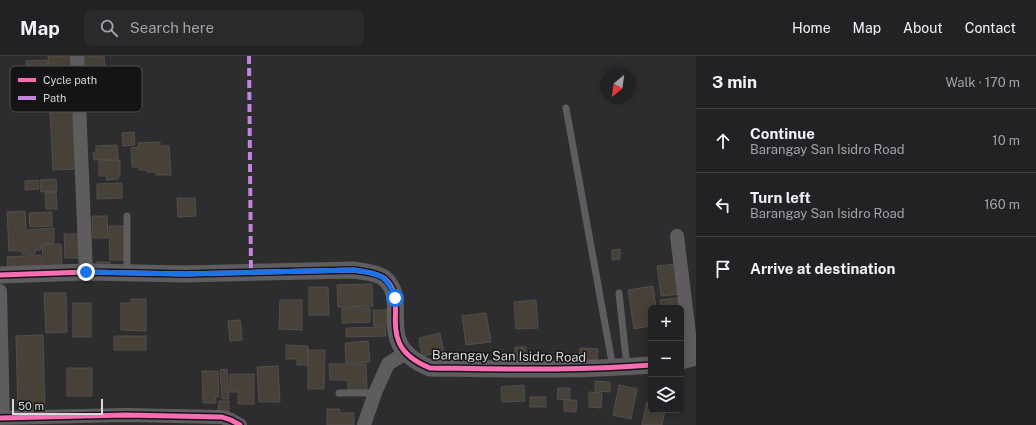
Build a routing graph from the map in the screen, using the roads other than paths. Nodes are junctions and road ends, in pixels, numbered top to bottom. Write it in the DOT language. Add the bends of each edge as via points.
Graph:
graph roads {
  1 [pos="77,56"];
  2 [pos="77,66"];
  3 [pos="566,108"];
  4 [pos="79,112"];
  5 [pos="127,216"];
  6 [pos="676,236"];
  7 [pos="86,272"];
  8 [pos="127,273"];
  9 [pos="0,275"];
  10 [pos="0,291"];
  11 [pos="619,293"];
  12 [pos="405,353"];
  13 [pos="690,359"];
  14 [pos="648,366"];
  15 [pos="620,368"];
  16 [pos="339,393"];
  17 [pos="375,393"];
  18 [pos="2,421"];
  19 [pos="240,425"];
  20 [pos="364,425"];
  1 -- 2 [label="street"];
  3 -- 15 [label="lane"];
  4 -- 7 [label="street"];
  5 -- 8 [label="lane"];
  6 -- 13 [label="street"];
  7 -- 8 [label="street, Barangay San Isidro Road"];
  7 -- 9 [label="street, Barangay San Isidro Road"];
  8 -- 12 [label="street, Barangay San Isidro Road" via="354,270 377,274 391,286 395,298 398,342"];
  10 -- 18 [label="street"];
  11 -- 15 [label="lane"];
  12 -- 15 [label="street, Barangay San Isidro Road" via="417,363 430,368"];
  12 -- 17 [label="street" via="388,364"];
  14 -- 15 [label="street, Barangay San Isidro Road"];
  16 -- 17 [label="lane"];
  17 -- 20 [label="street"];
  18 -- 19 [label="street" via="126,415 222,417"];
}
